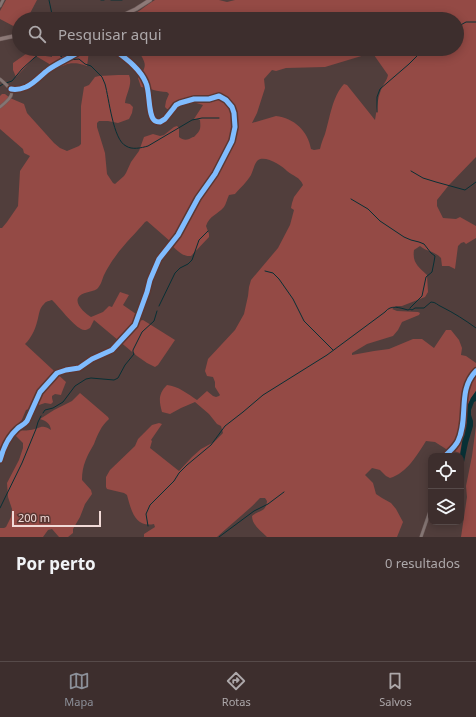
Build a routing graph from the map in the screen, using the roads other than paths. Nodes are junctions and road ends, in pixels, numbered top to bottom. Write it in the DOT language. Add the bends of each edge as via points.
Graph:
graph roads {
  1 [pos="3,0"];
  2 [pos="150,0"];
  3 [pos="0,6"];
  4 [pos="130,12"];
  5 [pos="12,36"];
  6 [pos="0,39"];
  7 [pos="72,56"];
  8 [pos="123,56"];
  9 [pos="0,79"];
  10 [pos="11,89"];
  11 [pos="0,107"];
  12 [pos="476,371"];
  13 [pos="447,453"];
  14 [pos="0,460"];
  15 [pos="428,518"];
  16 [pos="422,537"];
  1 -- 3 [label="street"];
  2 -- 4 [label="main road"];
  5 -- 6 [label="main road"];
  7 -- 10 [label="street" via="27,86"];
  8 -- 14 [label="street" via="130,61 146,83 151,114 155,121 165,119 180,103 220,96 226,100 234,113 235,127 230,146 178,235 159,259 135,325 112,350 79,368 61,371 52,378 40,392 25,423 16,430 3,448"];
  9 -- 10 [label="street"];
  10 -- 11 [label="street" via="12,96"];
  12 -- 13 [label="street" via="466,390 458,440"];
  15 -- 16 [label="street"];
}
